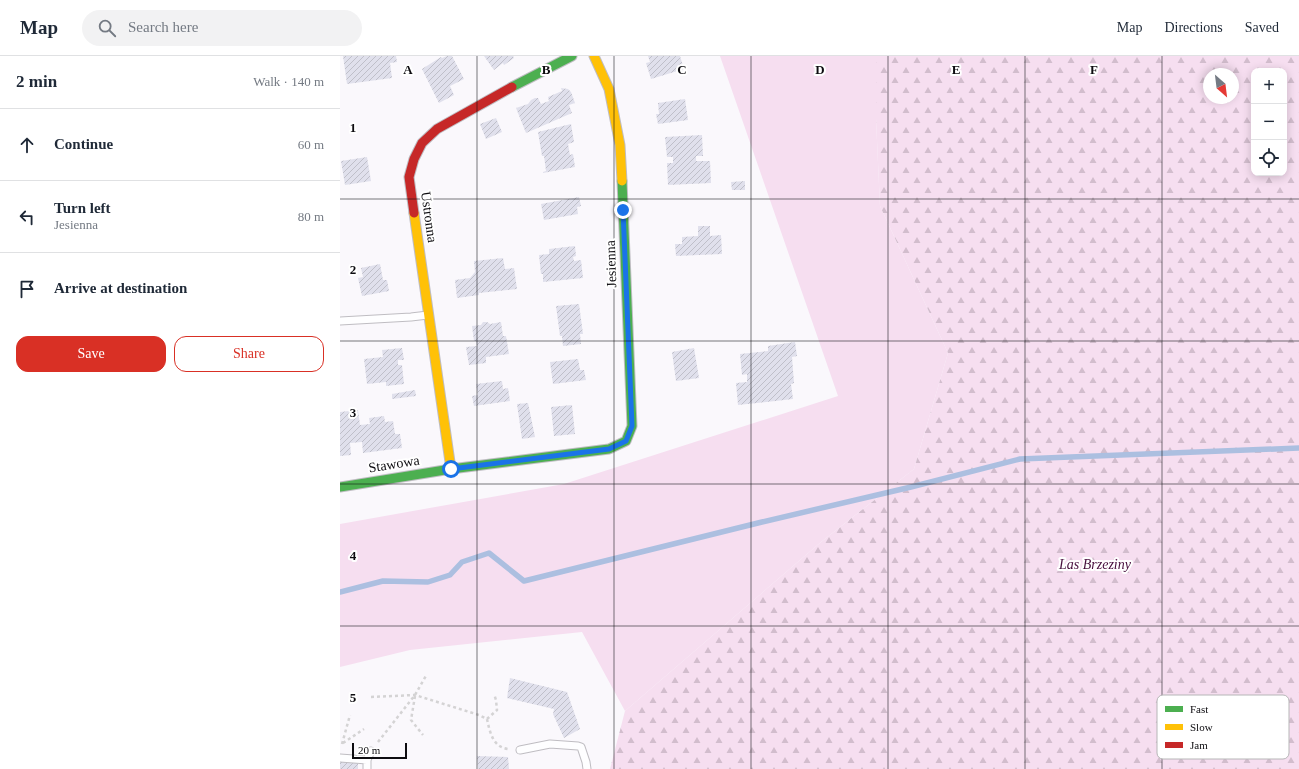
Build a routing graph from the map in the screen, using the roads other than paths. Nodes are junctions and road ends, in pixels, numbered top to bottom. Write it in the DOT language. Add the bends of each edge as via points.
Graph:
graph roads {
  1 [pos="572,56"];
  2 [pos="594,56"];
  3 [pos="428,315"];
  4 [pos="340,321"];
  5 [pos="632,426"];
  6 [pos="451,469"];
  7 [pos="340,487"];
  8 [pos="520,750"];
  9 [pos="371,751"];
  10 [pos="340,758"];
  11 [pos="368,760"];
  12 [pos="367,769"];
  13 [pos="587,769"];
  1 -- 3 [label="street, Ustronna" via="437,129 422,143 409,177"];
  2 -- 5 [label="street, Jesienna" via="609,89 620,145"];
  3 -- 4 [label="lane"];
  3 -- 6 [label="street, Ustronna"];
  5 -- 6 [label="street, Stawowa" via="626,441 609,449"];
  6 -- 7 [label="street, Stawowa"];
  8 -- 13 [label="lane" via="550,744 578,746 581,747"];
  9 -- 11 [label="lane"];
  10 -- 11 [label="lane"];
  11 -- 12 [label="lane"];
}
